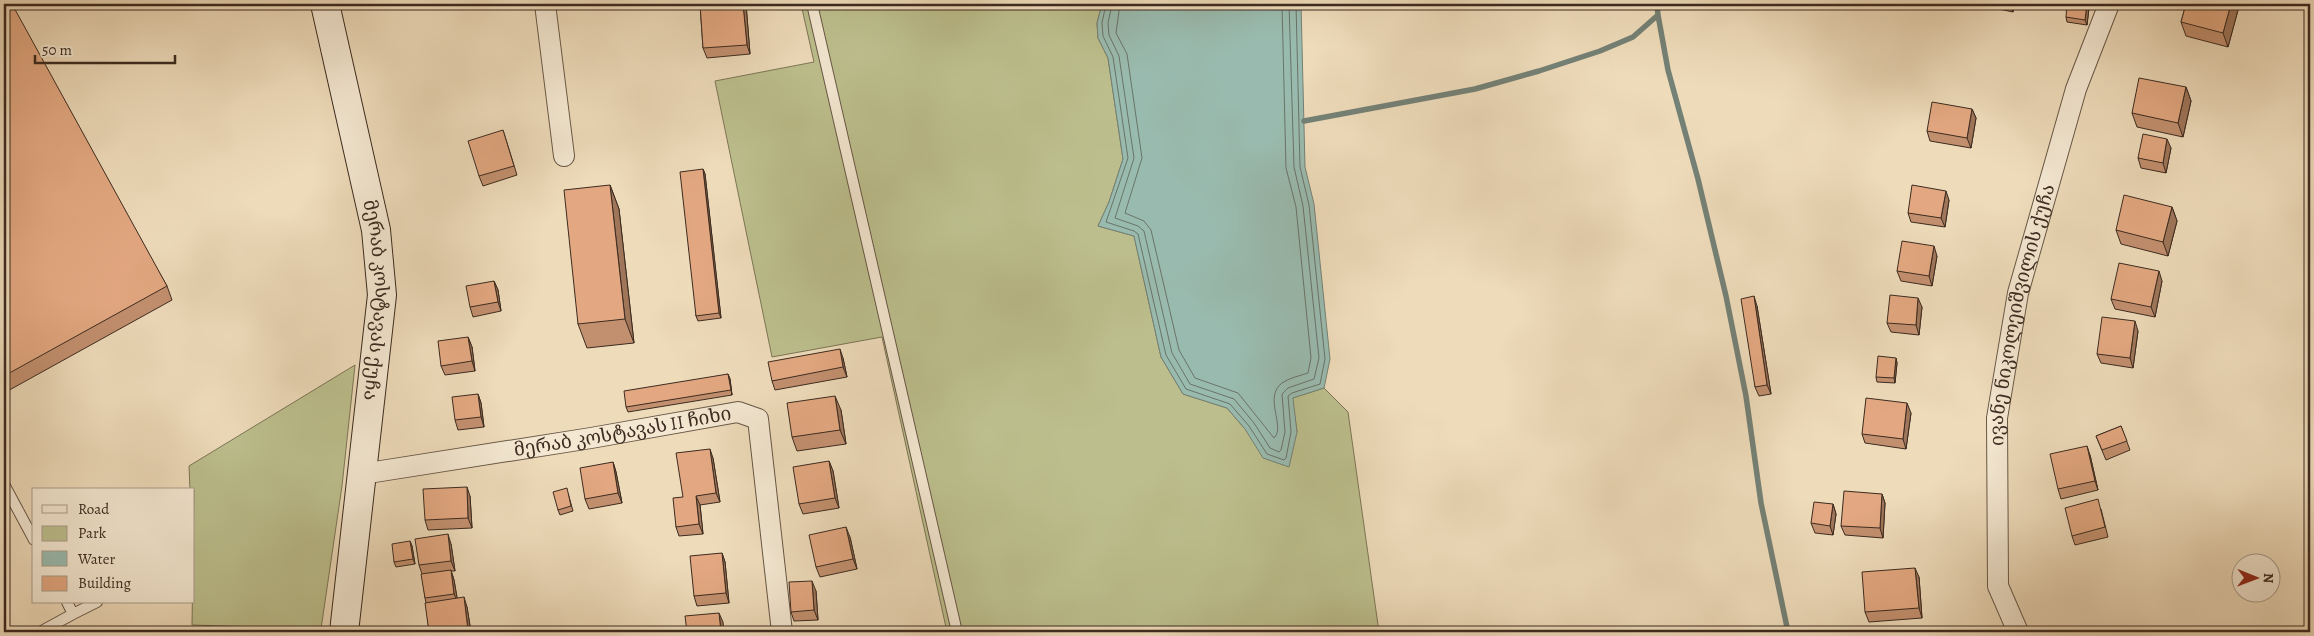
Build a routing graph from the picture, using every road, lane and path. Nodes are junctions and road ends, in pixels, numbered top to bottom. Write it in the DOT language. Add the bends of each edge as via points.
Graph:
graph roads {
  1 [pos="325,4"];
  2 [pos="545,4"];
  3 [pos="812,4"];
  4 [pos="2108,4"];
  5 [pos="564,156"];
  6 [pos="362,474"];
  7 [pos="4,484"];
  8 [pos="32,536"];
  9 [pos="68,604"];
  10 [pos="93,604"];
  11 [pos="73,614"];
  12 [pos="40,632"];
  13 [pos="344,632"];
  14 [pos="782,632"];
  15 [pos="957,632"];
  16 [pos="2018,632"];
  1 -- 6 [label="main road, მერაბ კოსტავას ქუჩა" via="376,230 382,295"];
  2 -- 5 [label="street"];
  3 -- 15 [label="lane"];
  4 -- 16 [label="street, ივანე ნიკოლეიშვილის ქუჩა" via="2076,89 2018,292 1997,418 1998,586"];
  6 -- 13 [label="main road, მერაბ კოსტავას ქუჩა"];
  6 -- 14 [label="street, მერაბ კოსტავას II ჩიხი" via="738,412 758,419"];
  7 -- 8 [label="lane"];
  9 -- 11 [label="lane"];
  10 -- 11 [label="lane"];
  11 -- 12 [label="lane"];
}
